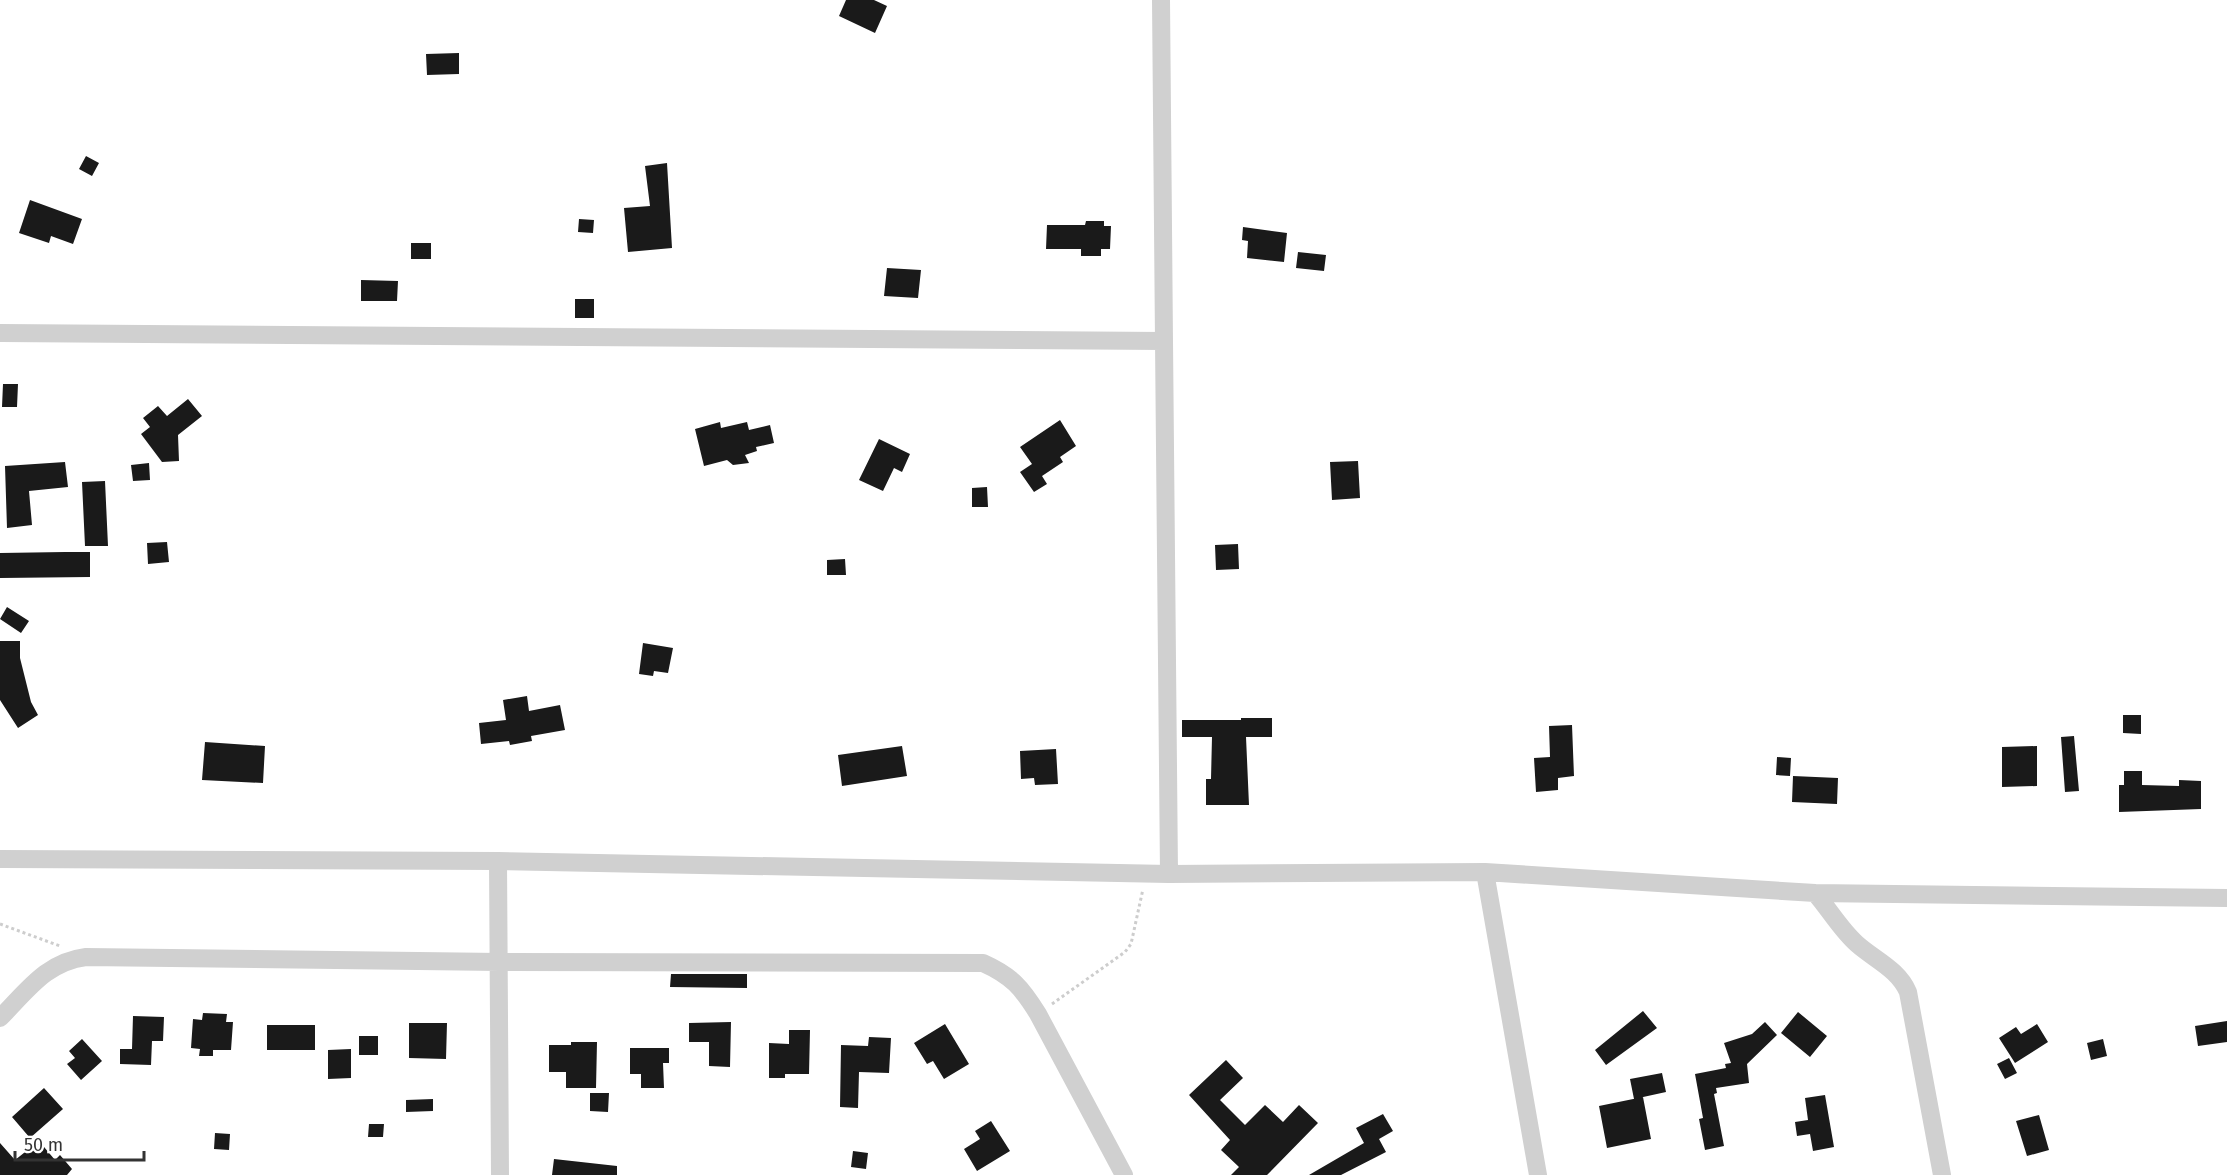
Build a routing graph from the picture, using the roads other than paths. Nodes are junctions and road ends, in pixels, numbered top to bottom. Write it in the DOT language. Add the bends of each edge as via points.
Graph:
graph roads {
  1 [pos="1161,0"];
  2 [pos="0,333"];
  3 [pos="1164,341"];
  4 [pos="0,859"];
  5 [pos="498,861"];
  6 [pos="1485,873"];
  7 [pos="1169,874"];
  8 [pos="1815,893"];
  9 [pos="2227,898"];
  10 [pos="500,962"];
  11 [pos="0,1018"];
  12 [pos="500,1175"];
  13 [pos="1124,1175"];
  14 [pos="1538,1175"];
  15 [pos="1942,1175"];
  1 -- 3 [label="street"];
  2 -- 3 [label="street"];
  3 -- 7 [label="street"];
  4 -- 5 [label="street"];
  5 -- 7 [label="street"];
  5 -- 10 [label="street"];
  6 -- 7 [label="street"];
  6 -- 8 [label="street"];
  6 -- 14 [label="street"];
  8 -- 9 [label="street"];
  8 -- 15 [label="street" via="1857,944 1904,983"];
  10 -- 11 [label="street" via="86,957 66,960 47,970"];
  10 -- 12 [label="street"];
  10 -- 13 [label="street" via="983,963 1005,973 1022,988"];
}
